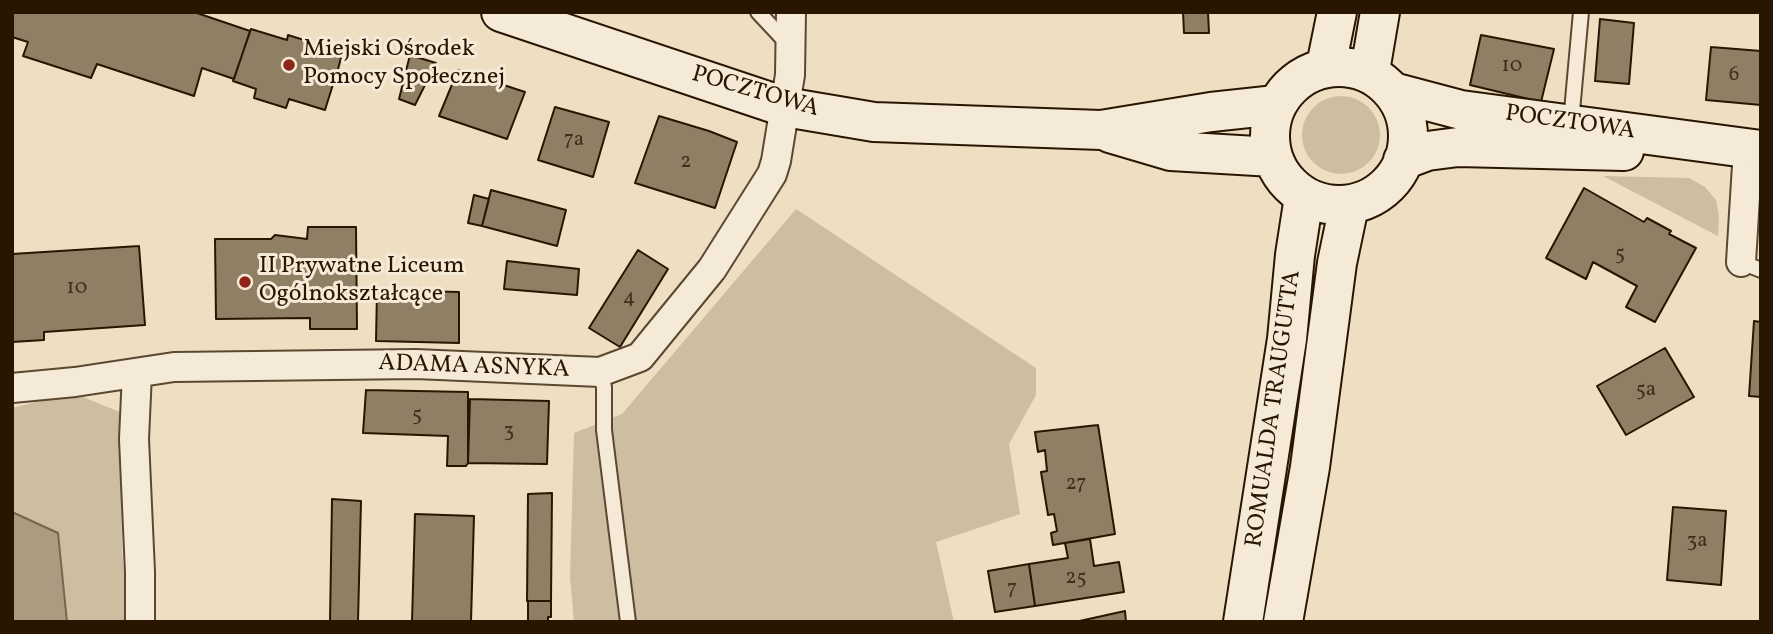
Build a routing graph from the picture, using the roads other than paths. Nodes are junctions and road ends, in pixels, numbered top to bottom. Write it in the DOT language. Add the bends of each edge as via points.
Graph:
graph roads {
  1 [pos="501,12"];
  2 [pos="758,12"];
  3 [pos="791,12"];
  4 [pos="1338,12"];
  5 [pos="1380,12"];
  6 [pos="1581,12"];
  7 [pos="792,49"];
  8 [pos="1326,66"];
  9 [pos="1382,81"];
  10 [pos="1276,105"];
  11 [pos="785,107"];
  12 [pos="1571,124"];
  13 [pos="1101,130"];
  14 [pos="1755,150"];
  15 [pos="1273,157"];
  16 [pos="1403,160"];
  17 [pos="1304,197"];
  18 [pos="1349,206"];
  19 [pos="1751,266"];
  20 [pos="600,372"];
  21 [pos="137,373"];
  22 [pos="12,388"];
  23 [pos="140,622"];
  24 [pos="628,622"];
  25 [pos="1243,622"];
  26 [pos="1283,622"];
  1 -- 11 [label="main road, POCZTOWA"];
  2 -- 7 [label="lane"];
  3 -- 7 [label="street, ADAMA ASNYKA"];
  4 -- 8 [label="main road"];
  5 -- 9 [label="main road"];
  6 -- 12 [label="lane"];
  7 -- 11 [label="street, ADAMA ASNYKA"];
  8 -- 9 [label="main road" via="1349,65"];
  8 -- 10 [label="main road" via="1289,87"];
  9 -- 12 [label="main road, POCZTOWA" via="1461,110"];
  9 -- 16 [label="main road" via="1404,116"];
  10 -- 13 [label="main road, POCZTOWA"];
  10 -- 15 [label="main road" via="1269,131"];
  11 -- 13 [label="main road, POCZTOWA" via="874,122"];
  11 -- 20 [label="street, ADAMA ASNYKA" via="772,174 712,269 640,357"];
  12 -- 14 [label="main road, POCZTOWA"];
  13 -- 15 [label="main road, POCZTOWA" via="1171,151"];
  14 -- 16 [label="main road, POCZTOWA" via="1458,147"];
  14 -- 19 [label="street"];
  15 -- 17 [label="main road" via="1280,173"];
  16 -- 18 [label="main road" via="1395,181 1374,198"];
  17 -- 18 [label="main road" via="1326,205"];
  17 -- 25 [label="main road, ROMUALDA TRAUGUTTA"];
  18 -- 26 [label="main road, ROMUALDA TRAUGUTTA"];
  20 -- 21 [label="street, ADAMA ASNYKA" via="416,364 174,367"];
  20 -- 24 [label="lane"];
  21 -- 22 [label="street, ADAMA ASNYKA"];
  21 -- 23 [label="street" via="134,439"];
}
